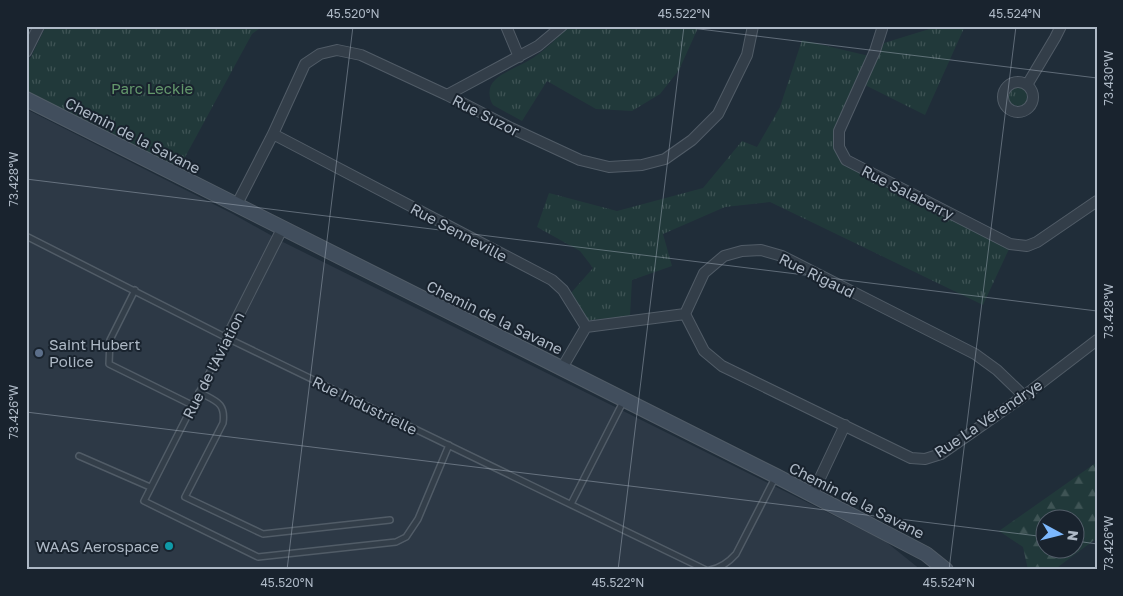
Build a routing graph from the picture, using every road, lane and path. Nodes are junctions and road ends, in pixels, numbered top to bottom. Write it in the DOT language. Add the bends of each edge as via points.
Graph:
graph roads {
  1 [pos="39,26"];
  2 [pos="506,26"];
  3 [pos="562,26"];
  4 [pos="753,26"];
  5 [pos="882,26"];
  6 [pos="1062,26"];
  7 [pos="26,52"];
  8 [pos="519,57"];
  9 [pos="1027,85"];
  10 [pos="447,95"];
  11 [pos="26,99"];
  12 [pos="273,134"];
  13 [pos="1097,201"];
  14 [pos="236,206"];
  15 [pos="282,229"];
  16 [pos="26,236"];
  17 [pos="134,290"];
  18 [pos="686,314"];
  19 [pos="586,327"];
  20 [pos="227,338"];
  21 [pos="1097,340"];
  22 [pos="562,368"];
  23 [pos="199,392"];
  24 [pos="1024,396"];
  25 [pos="624,400"];
  26 [pos="192,405"];
  27 [pos="845,425"];
  28 [pos="449,445"];
  29 [pos="80,456"];
  30 [pos="776,476"];
  31 [pos="150,487"];
  32 [pos="812,495"];
  33 [pos="571,504"];
  34 [pos="390,520"];
  35 [pos="708,570"];
  36 [pos="946,570"];
  1 -- 7 [label="street"];
  2 -- 8 [label="street"];
  3 -- 8 [label="street"];
  4 -- 10 [label="street, Rue Suzor" via="747,55 718,114 692,140 665,159 642,165 609,167 580,160"];
  5 -- 13 [label="street, Rue Salaberry" via="875,51 839,131 839,147 846,160 1010,244 1027,246 1037,242"];
  6 -- 9 [label="street"];
  8 -- 10 [label="street"];
  10 -- 12 [label="street, Rue Suzor" via="361,55 337,50 320,54 305,64"];
  11 -- 14 [label="street, Chemin de la Savane"];
  12 -- 14 [label="street, Rue Suzor"];
  12 -- 19 [label="street, Rue Senneville" via="552,280 563,290"];
  14 -- 15 [label="street, Chemin de la Savane"];
  15 -- 20 [label="street, Rue de l'Aviation"];
  15 -- 22 [label="street, Chemin de la Savane"];
  16 -- 17 [label="lane, Rue Industrielle"];
  17 -- 20 [label="lane, Rue Industrielle"];
  17 -- 26 [label="lane" via="110,340 110,364"];
  18 -- 19 [label="street"];
  18 -- 24 [label="street, Rue Rigaud" via="704,272 724,256 761,250 782,256 975,354"];
  18 -- 27 [label="street, Rue La Vérendrye" via="704,351 722,366"];
  19 -- 22 [label="street"];
  20 -- 23 [label="lane, Rue de l'Aviation"];
  20 -- 28 [label="lane, Rue Industrielle"];
  21 -- 24 [label="street, Rue La Vérendrye"];
  22 -- 25 [label="street, Chemin de la Savane"];
  23 -- 26 [label="lane, Rue de l'Aviation"];
  23 -- 34 [label="lane" via="220,403 223,423 185,497 263,534"];
  24 -- 27 [label="street, Rue La Vérendrye" via="940,454 926,459 911,458"];
  25 -- 30 [label="street, Chemin de la Savane"];
  25 -- 33 [label="lane"];
  26 -- 31 [label="lane, Rue de l'Aviation"];
  27 -- 32 [label="street"];
  28 -- 31 [label="lane, Rue de l'Aviation" via="418,519 406,537 396,542 258,557 144,501"];
  28 -- 33 [label="lane, Rue Industrielle"];
  29 -- 31 [label="lane"];
  30 -- 32 [label="street, Chemin de la Savane"];
  30 -- 35 [label="lane, Rue Industrielle" via="736,554 721,568"];
  32 -- 36 [label="street, Chemin de la Savane" via="926,554"];
  33 -- 35 [label="lane, Rue Industrielle"];
}
